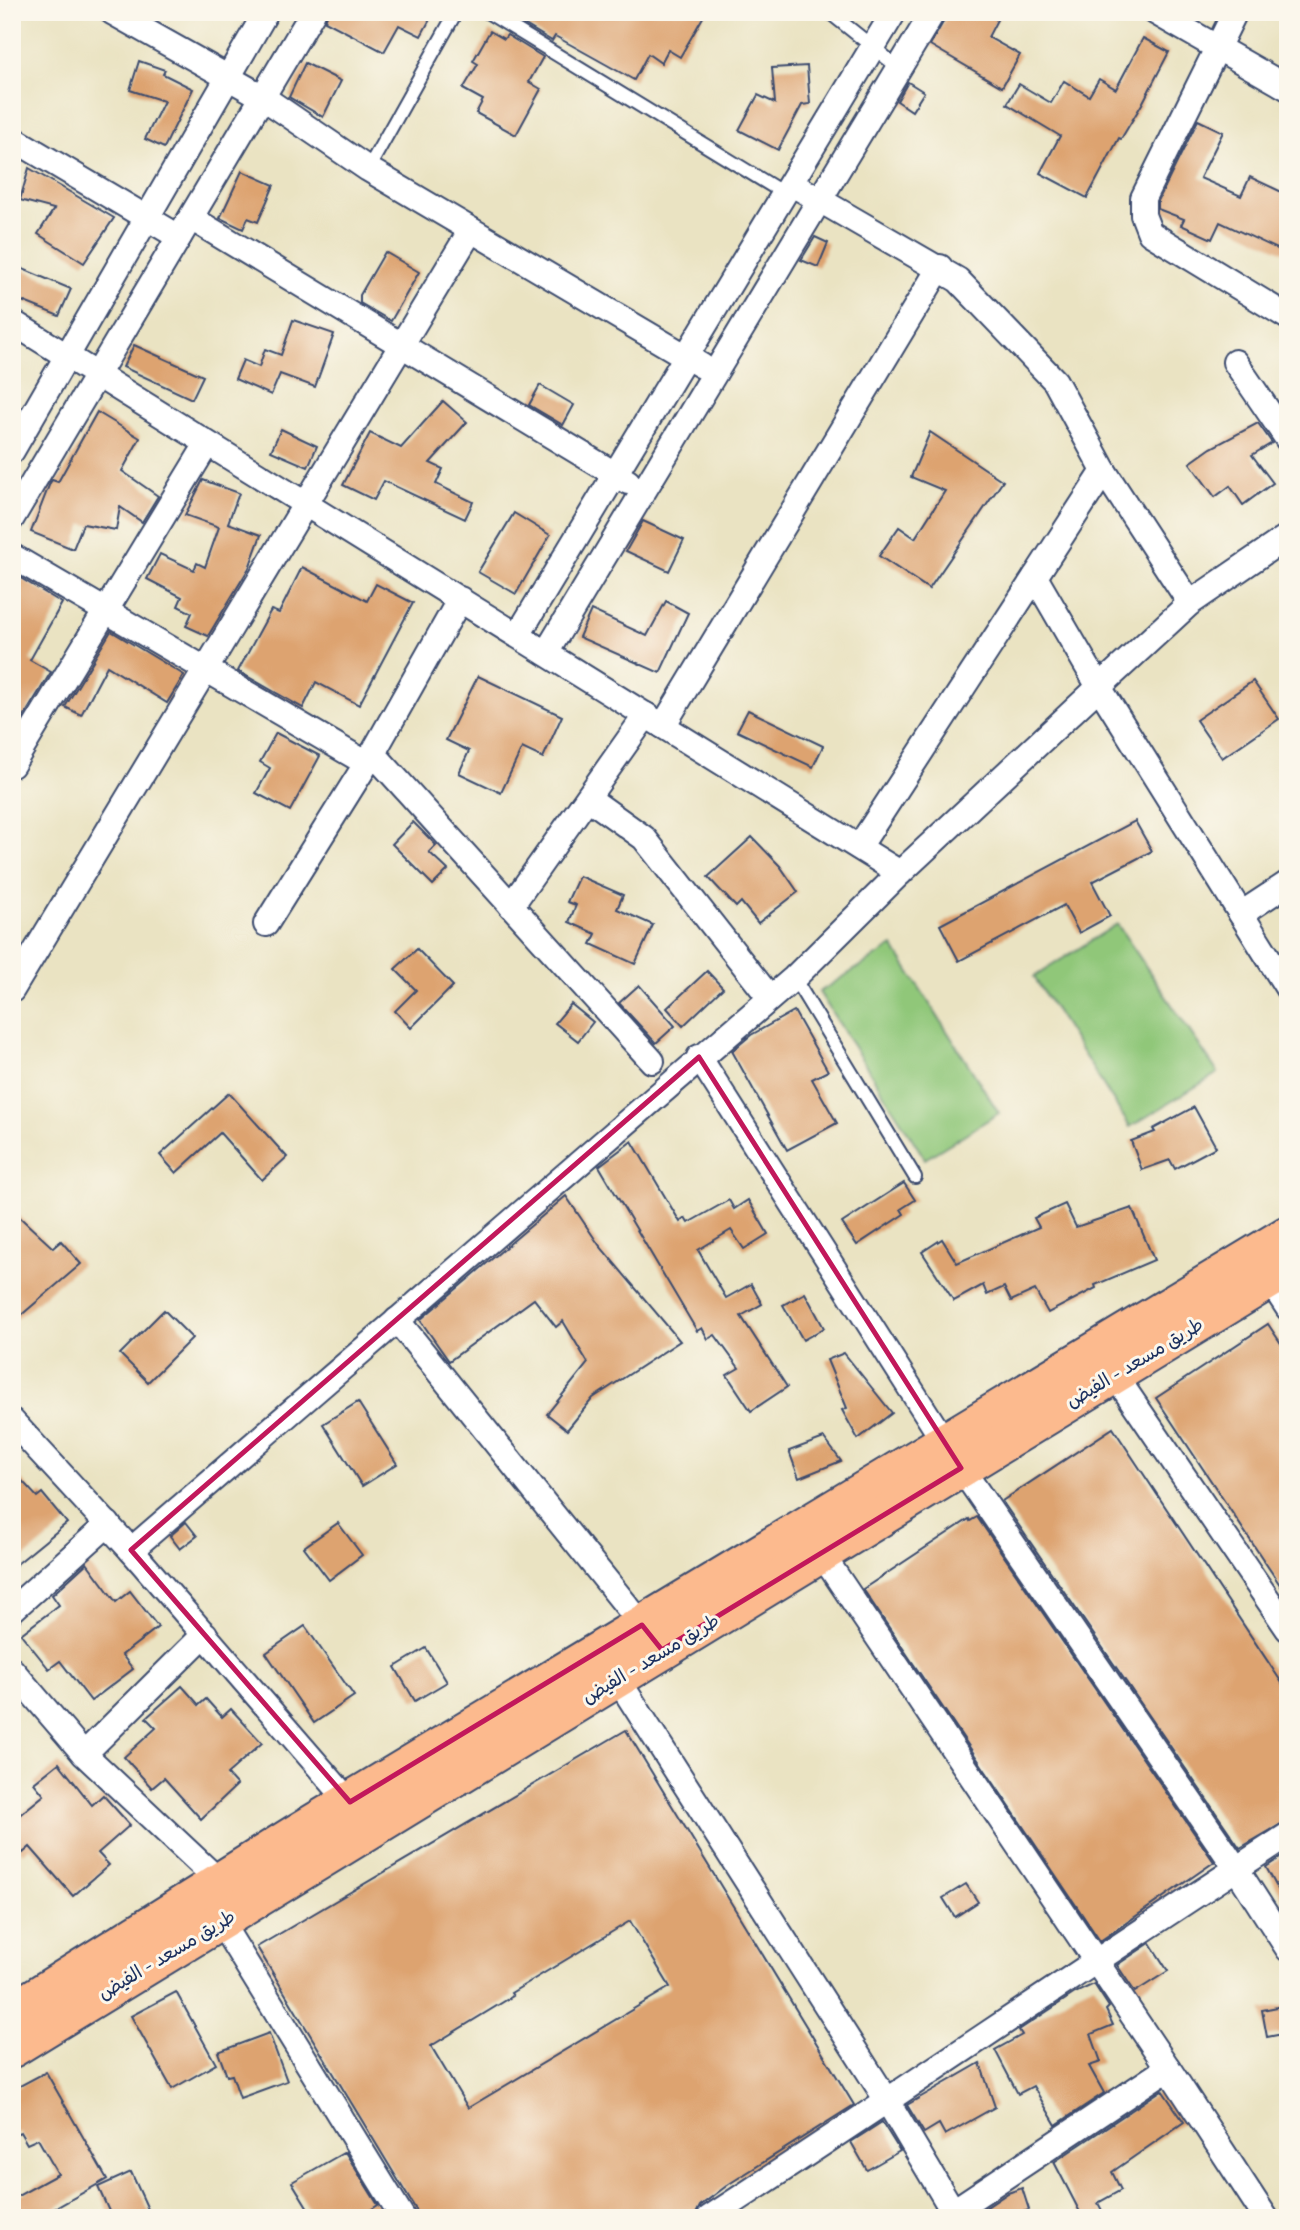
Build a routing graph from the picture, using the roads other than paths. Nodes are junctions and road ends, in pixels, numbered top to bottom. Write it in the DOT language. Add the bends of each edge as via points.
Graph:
graph roads {
  1 [pos="112,12"];
  2 [pos="266,12"];
  3 [pos="313,12"];
  4 [pos="456,12"];
  5 [pos="487,12"];
  6 [pos="829,12"];
  7 [pos="894,12"];
  8 [pos="933,12"];
  9 [pos="1155,12"];
  10 [pos="1236,12"];
  11 [pos="873,47"];
  12 [pos="1219,50"];
  13 [pos="899,68"];
  14 [pos="227,78"];
  15 [pos="1288,88"];
  16 [pos="261,96"];
  17 [pos="12,138"];
  18 [pos="368,169"];
  19 [pos="789,189"];
  20 [pos="819,200"];
  21 [pos="148,218"];
  22 [pos="185,227"];
  23 [pos="471,230"];
  24 [pos="940,267"];
  25 [pos="1288,317"];
  26 [pos="12,322"];
  27 [pos="401,345"];
  28 [pos="68,355"];
  29 [pos="688,358"];
  30 [pos="1235,362"];
  31 [pos="715,374"];
  32 [pos="99,375"];
  33 [pos="1288,440"];
  34 [pos="207,444"];
  35 [pos="12,451"];
  36 [pos="1104,471"];
  37 [pos="616,475"];
  38 [pos="643,492"];
  39 [pos="306,503"];
  40 [pos="12,519"];
  41 [pos="1288,536"];
  42 [pos="12,556"];
  43 [pos="1035,577"];
  44 [pos="460,599"];
  45 [pos="1191,603"];
  46 [pos="105,612"];
  47 [pos="518,635"];
  48 [pos="546,653"];
  49 [pos="205,671"];
  50 [pos="1100,687"];
  51 [pos="655,720"];
  52 [pos="369,758"];
  53 [pos="12,765"];
  54 [pos="588,798"];
  55 [pos="859,847"];
  56 [pos="900,873"];
  57 [pos="1288,883"];
  58 [pos="511,906"];
  59 [pos="1241,914"];
  60 [pos="266,923"];
  61 [pos="794,978"];
  62 [pos="1288,989"];
  63 [pos="12,990"];
  64 [pos="770,998"];
  65 [pos="699,1057"];
  66 [pos="652,1061"];
  67 [pos="915,1177"];
  68 [pos="1288,1235"];
  69 [pos="1281,1285"];
  70 [pos="397,1320"];
  71 [pos="1114,1374"];
  72 [pos="12,1421"];
  73 [pos="953,1455"];
  74 [pos="108,1524"];
  75 [pos="131,1550"];
  76 [pos="821,1553"];
  77 [pos="12,1609"];
  78 [pos="1288,1629"];
  79 [pos="205,1634"];
  80 [pos="652,1638"];
  81 [pos="12,1670"];
  82 [pos="617,1678"];
  83 [pos="84,1754"];
  84 [pos="361,1815"];
  85 [pos="1288,1835"];
  86 [pos="1236,1868"];
  87 [pos="220,1882"];
  88 [pos="219,1922"];
  89 [pos="1288,1949"];
  90 [pos="1094,1959"];
  91 [pos="12,2012"];
  92 [pos="12,2048"];
  93 [pos="1168,2068"];
  94 [pos="888,2102"];
  95 [pos="951,2216"];
  96 [pos="403,2218"];
  97 [pos="709,2218"];
  98 [pos="1266,2218"];
  1 -- 14 [label="street"];
  2 -- 14 [label="street"];
  3 -- 16 [label="street"];
  4 -- 18 [label="lane"];
  5 -- 19 [label="lane"];
  6 -- 11 [label="lane"];
  7 -- 11 [label="street"];
  8 -- 13 [label="street"];
  9 -- 12 [label="street"];
  10 -- 12 [label="street"];
  11 -- 13 [label="lane"];
  11 -- 19 [label="street"];
  12 -- 15 [label="street"];
  12 -- 25 [label="street" via="1143,198 1143,215 1150,233"];
  13 -- 20 [label="street"];
  14 -- 16 [label="street"];
  14 -- 21 [label="street"];
  16 -- 18 [label="street"];
  16 -- 22 [label="street"];
  17 -- 21 [label="street"];
  18 -- 23 [label="street"];
  19 -- 20 [label="street"];
  19 -- 29 [label="street"];
  20 -- 24 [label="street"];
  20 -- 31 [label="street"];
  21 -- 22 [label="street"];
  21 -- 28 [label="street"];
  22 -- 27 [label="street"];
  22 -- 32 [label="street"];
  23 -- 27 [label="street"];
  23 -- 29 [label="street"];
  24 -- 36 [label="street" via="1055,381"];
  24 -- 51 [label="street"];
  26 -- 28 [label="street"];
  27 -- 37 [label="street"];
  27 -- 39 [label="street"];
  28 -- 32 [label="street"];
  28 -- 35 [label="street"];
  29 -- 31 [label="street"];
  29 -- 37 [label="street"];
  30 -- 33 [label="street"];
  31 -- 38 [label="street"];
  32 -- 34 [label="street"];
  32 -- 40 [label="street"];
  34 -- 39 [label="street"];
  34 -- 46 [label="street"];
  36 -- 43 [label="street"];
  36 -- 45 [label="street"];
  37 -- 38 [label="street"];
  37 -- 47 [label="street"];
  38 -- 48 [label="street"];
  39 -- 44 [label="street"];
  39 -- 49 [label="street"];
  41 -- 45 [label="street"];
  42 -- 46 [label="street"];
  43 -- 50 [label="street"];
  43 -- 55 [label="street"];
  44 -- 47 [label="street"];
  44 -- 52 [label="street"];
  45 -- 50 [label="street"];
  46 -- 49 [label="street"];
  46 -- 53 [label="street"];
  47 -- 48 [label="street"];
  48 -- 51 [label="street"];
  49 -- 52 [label="street"];
  49 -- 63 [label="street"];
  50 -- 56 [label="street"];
  50 -- 59 [label="street"];
  51 -- 54 [label="street"];
  51 -- 55 [label="street"];
  52 -- 58 [label="street"];
  52 -- 60 [label="street"];
  54 -- 58 [label="street"];
  54 -- 64 [label="street" via="644,838"];
  55 -- 56 [label="street"];
  56 -- 61 [label="street"];
  57 -- 59 [label="street"];
  58 -- 66 [label="street"];
  59 -- 62 [label="street"];
  61 -- 64 [label="street"];
  61 -- 67 [label="lane"];
  64 -- 65 [label="street"];
  65 -- 70 [label="street"];
  65 -- 73 [label="street"];
  68 -- 73 [label="main road, طريق مسعد - الفيض"];
  69 -- 71 [label="main road, طريق مسعد - الفيض"];
  70 -- 75 [label="street"];
  70 -- 80 [label="street"];
  71 -- 73 [label="main road, طريق مسعد - الفيض"];
  71 -- 78 [label="street"];
  72 -- 74 [label="street"];
  73 -- 76 [label="main road, طريق مسعد - الفيض"];
  73 -- 80 [label="main road, طريق مسعد - الفيض"];
  73 -- 86 [label="street"];
  74 -- 75 [label="street"];
  74 -- 77 [label="street"];
  75 -- 79 [label="street"];
  76 -- 80 [label="main road, طريق مسعد - الفيض"];
  76 -- 90 [label="street"];
  79 -- 83 [label="street"];
  79 -- 84 [label="street"];
  80 -- 82 [label="main road, طريق مسعد - الفيض"];
  80 -- 84 [label="main road, طريق مسعد - الفيض"];
  81 -- 83 [label="street"];
  82 -- 84 [label="main road, طريق مسعد - الفيض"];
  82 -- 94 [label="street"];
  83 -- 87 [label="street"];
  84 -- 87 [label="main road, طريق مسعد - الفيض"];
  84 -- 88 [label="main road, طريق مسعد - الفيض"];
  85 -- 86 [label="street"];
  86 -- 89 [label="street"];
  86 -- 90 [label="street"];
  87 -- 91 [label="main road, طريق مسعد - الفيض"];
  88 -- 92 [label="main road, طريق مسعد - الفيض"];
  88 -- 96 [label="street"];
  90 -- 93 [label="street"];
  90 -- 94 [label="street"];
  93 -- 95 [label="street"];
  93 -- 98 [label="street"];
  94 -- 95 [label="street"];
  94 -- 97 [label="street"];
}
